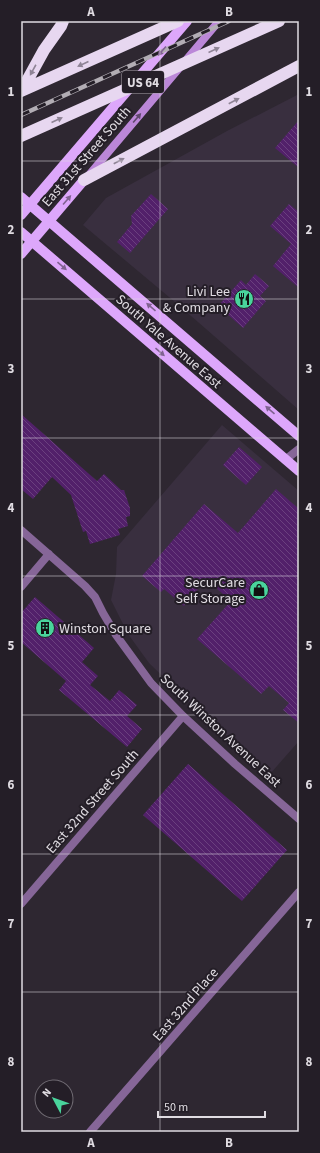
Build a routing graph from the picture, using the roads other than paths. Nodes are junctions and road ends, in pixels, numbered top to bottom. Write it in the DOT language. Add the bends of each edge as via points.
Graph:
graph roads {
  1 [pos="63,21"];
  2 [pos="178,21"];
  3 [pos="187,21"];
  4 [pos="219,21"];
  5 [pos="279,21"];
  6 [pos="299,66"];
  7 [pos="22,91"];
  8 [pos="21,136"];
  9 [pos="84,180"];
  10 [pos="21,197"];
  11 [pos="30,204"];
  12 [pos="21,215"];
  13 [pos="49,220"];
  14 [pos="21,232"];
  15 [pos="32,241"];
  16 [pos="21,254"];
  17 [pos="299,436"];
  18 [pos="299,449"];
  19 [pos="285,460"];
  20 [pos="299,471"];
  21 [pos="21,530"];
  22 [pos="49,554"];
  23 [pos="21,587"];
  24 [pos="183,716"];
  25 [pos="299,819"];
  26 [pos="299,892"];
  27 [pos="21,904"];
  28 [pos="90,1132"];
  1 -- 7 [label="highway, one-way"];
  2 -- 7 [label="highway, one-way"];
  3 -- 11 [label="main road, East 31st Street South, one-way"];
  9 -- 4 [label="main road, East 31st Street South, one-way"];
  8 -- 5 [label="highway, US 64, one-way"];
  9 -- 6 [label="highway, one-way"];
  13 -- 9 [label="main road, East 31st Street South, one-way"];
  10 -- 11 [label="main road, South Yale Avenue East"];
  11 -- 12 [label="main road, East 31st Street South"];
  11 -- 13 [label="main road, South Yale Avenue East"];
  13 -- 15 [label="main road, East 31st Street South"];
  17 -- 13 [label="main road, South Yale Avenue East, one-way"];
  14 -- 15 [label="main road, South Yale Avenue East"];
  15 -- 16 [label="main road, East 31st Street South"];
  15 -- 19 [label="main road, South Yale Avenue East, one-way"];
  18 -- 19 [label="street"];
  19 -- 20 [label="main road, South Yale Avenue East"];
  21 -- 22 [label="street, South Winston Avenue East"];
  22 -- 23 [label="street"];
  22 -- 24 [label="street, South Winston Avenue East" via="95,597 133,660"];
  24 -- 25 [label="street, South Winston Avenue East"];
  24 -- 27 [label="street, East 32nd Street South"];
  26 -- 28 [label="street, East 32nd Place"];
}
